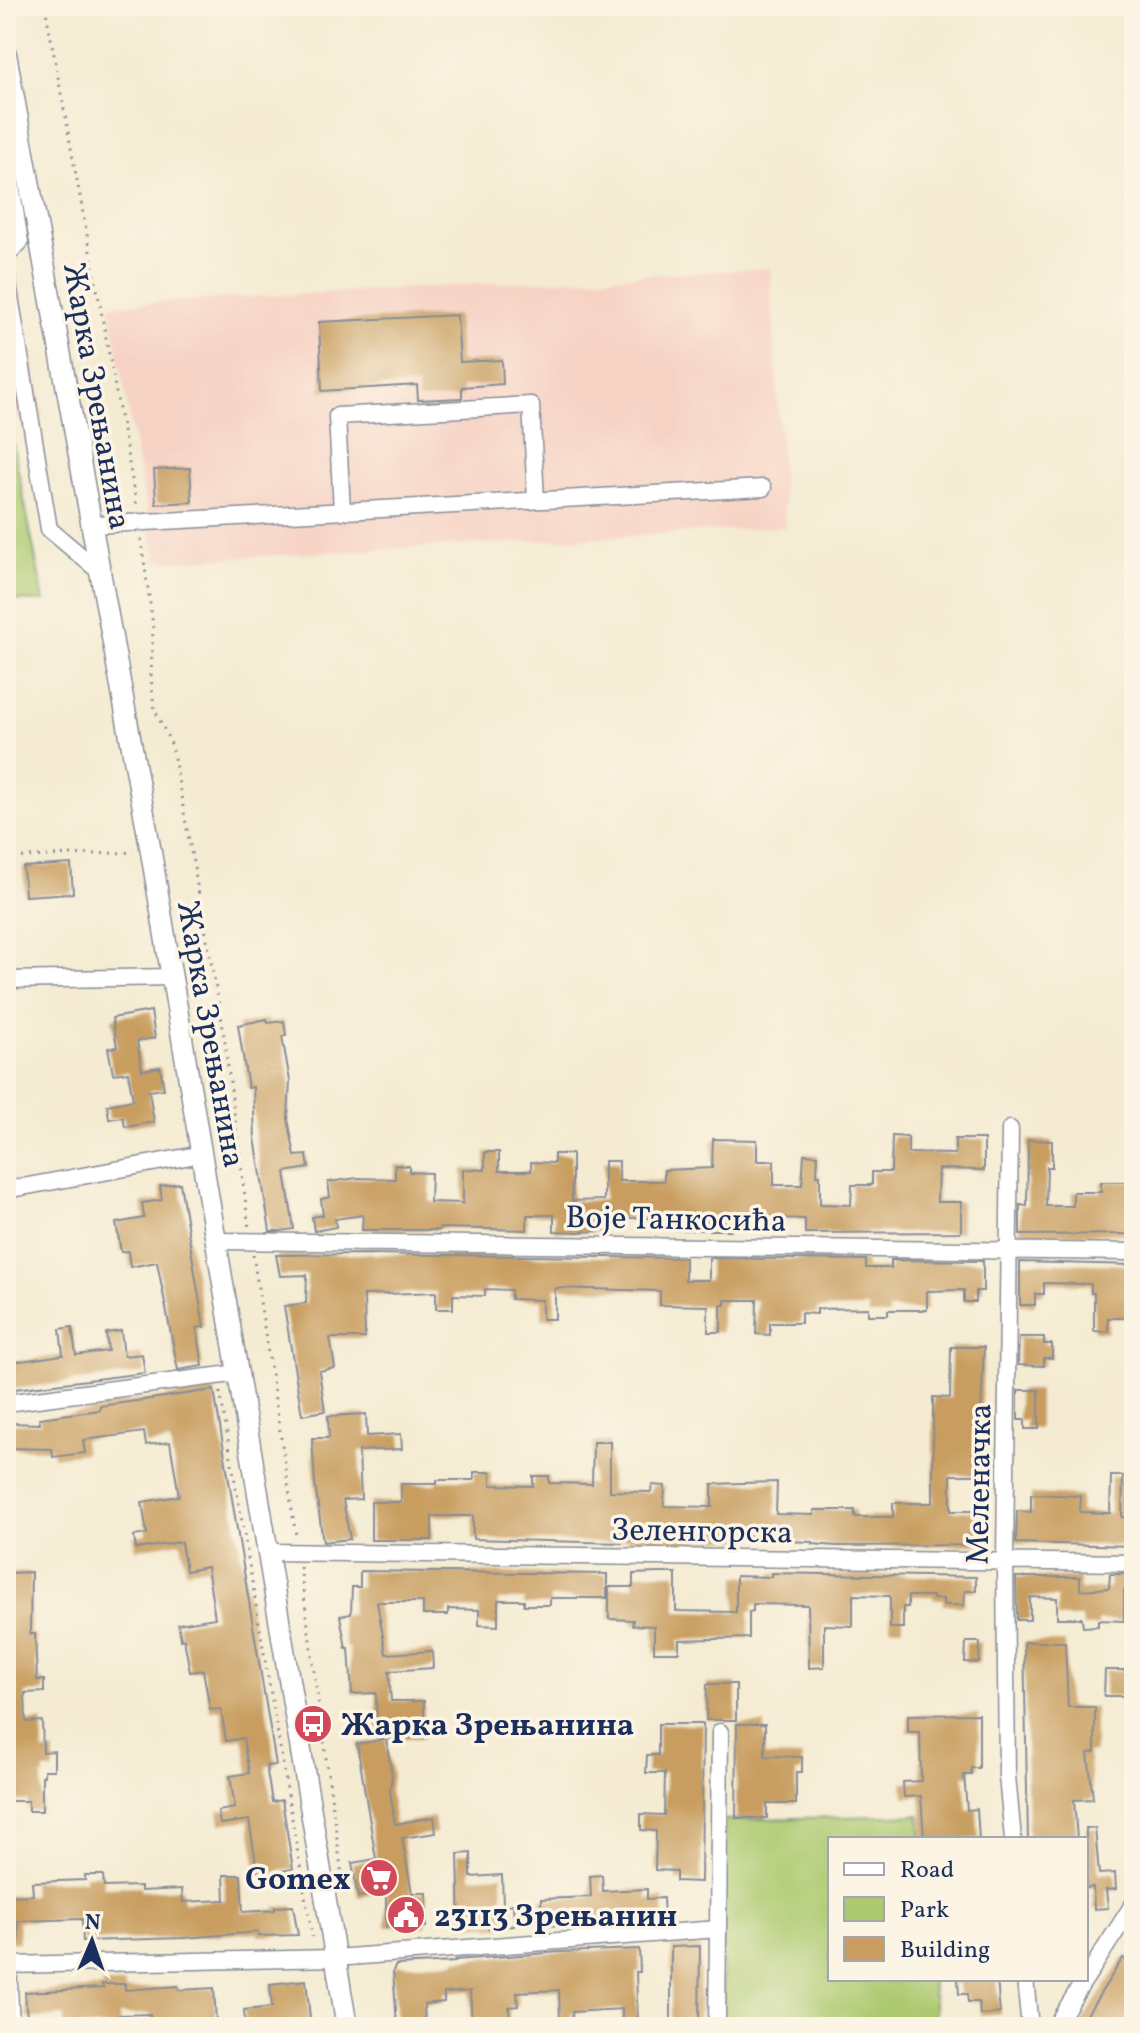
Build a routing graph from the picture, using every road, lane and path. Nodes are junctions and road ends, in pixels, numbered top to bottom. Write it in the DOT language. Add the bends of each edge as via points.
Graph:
graph roads {
  1 [pos="45,6"];
  2 [pos="6,54"];
  3 [pos="17,113"];
  4 [pos="6,142"];
  5 [pos="6,154"];
  6 [pos="6,256"];
  7 [pos="6,273"];
  8 [pos="763,488"];
  9 [pos="536,500"];
  10 [pos="342,511"];
  11 [pos="139,522"];
  12 [pos="91,525"];
  13 [pos="100,572"];
  14 [pos="151,852"];
  15 [pos="6,858"];
  16 [pos="172,977"];
  17 [pos="6,980"];
  18 [pos="1010,1129"];
  19 [pos="202,1154"];
  20 [pos="6,1190"];
  21 [pos="251,1240"];
  22 [pos="217,1241"];
  23 [pos="1009,1251"];
  24 [pos="1134,1252"];
  25 [pos="239,1373"];
  26 [pos="217,1376"];
  27 [pos="6,1403"];
  28 [pos="270,1552"];
  29 [pos="298,1552"];
  30 [pos="1005,1562"];
  31 [pos="1134,1563"];
  32 [pos="720,1732"];
  33 [pos="1013,1837"];
  34 [pos="345,1897"];
  35 [pos="1134,1903"];
  36 [pos="718,1929"];
  37 [pos="326,1958"];
  38 [pos="7,1965"];
  39 [pos="1088,1975"];
  40 [pos="1025,1981"];
  41 [pos="1084,1981"];
  42 [pos="11,2027"];
  43 [pos="347,2027"];
  44 [pos="717,2027"];
  45 [pos="1030,2027"];
  46 [pos="1055,2027"];
  1 -- 11 [label="path"];
  2 -- 3 [label="main road, Жарка Зрењанина"];
  3 -- 4 [label="street"];
  3 -- 12 [label="main road, Жарка Зрењанина"];
  5 -- 6 [label="street" via="20,242"];
  7 -- 13 [label="street" via="49,529"];
  8 -- 9 [label="street"];
  9 -- 10 [label="street"];
  9 -- 10 [label="street" via="531,405 337,416"];
  10 -- 11 [label="street"];
  11 -- 12 [label="street"];
  11 -- 21 [label="path" via="153,625 154,708 172,746 222,1021"];
  12 -- 13 [label="main road, Жарка Зрењанина"];
  13 -- 14 [label="main road, Жарка Зрењанина"];
  14 -- 15 [label="path"];
  14 -- 16 [label="main road, Жарка Зрењанина"];
  16 -- 17 [label="street"];
  16 -- 19 [label="main road, Жарка Зрењанина"];
  18 -- 23 [label="street, Меленачка"];
  19 -- 20 [label="street"];
  19 -- 22 [label="main road, Жарка Зрењанина"];
  21 -- 22 [label="street, Воје Танкосића"];
  21 -- 23 [label="street, Воје Танкосића"];
  21 -- 29 [label="path"];
  22 -- 25 [label="main road, Жарка Зрењанина"];
  23 -- 24 [label="street, Воје Танкосића"];
  23 -- 30 [label="street, Меленачка"];
  25 -- 26 [label="street"];
  25 -- 28 [label="main road, Жарка Зрењанина"];
  26 -- 27 [label="street"];
  26 -- 37 [label="path"];
  28 -- 29 [label="street, Зеленгорска"];
  28 -- 37 [label="main road, Жарка Зрењанина"];
  29 -- 30 [label="street, Зеленгорска"];
  29 -- 34 [label="path"];
  30 -- 31 [label="street, Зеленгорска"];
  30 -- 33 [label="street, Меленачка" via="1007,1776"];
  32 -- 36 [label="street"];
  35 -- 39 [label="street"];
  36 -- 37 [label="street"];
  36 -- 44 [label="street"];
  37 -- 38 [label="street"];
  37 -- 43 [label="main road, Жарка Зрењанина"];
  38 -- 42 [label="street"];
  40 -- 45 [label="street"];
  41 -- 46 [label="street"];
}
